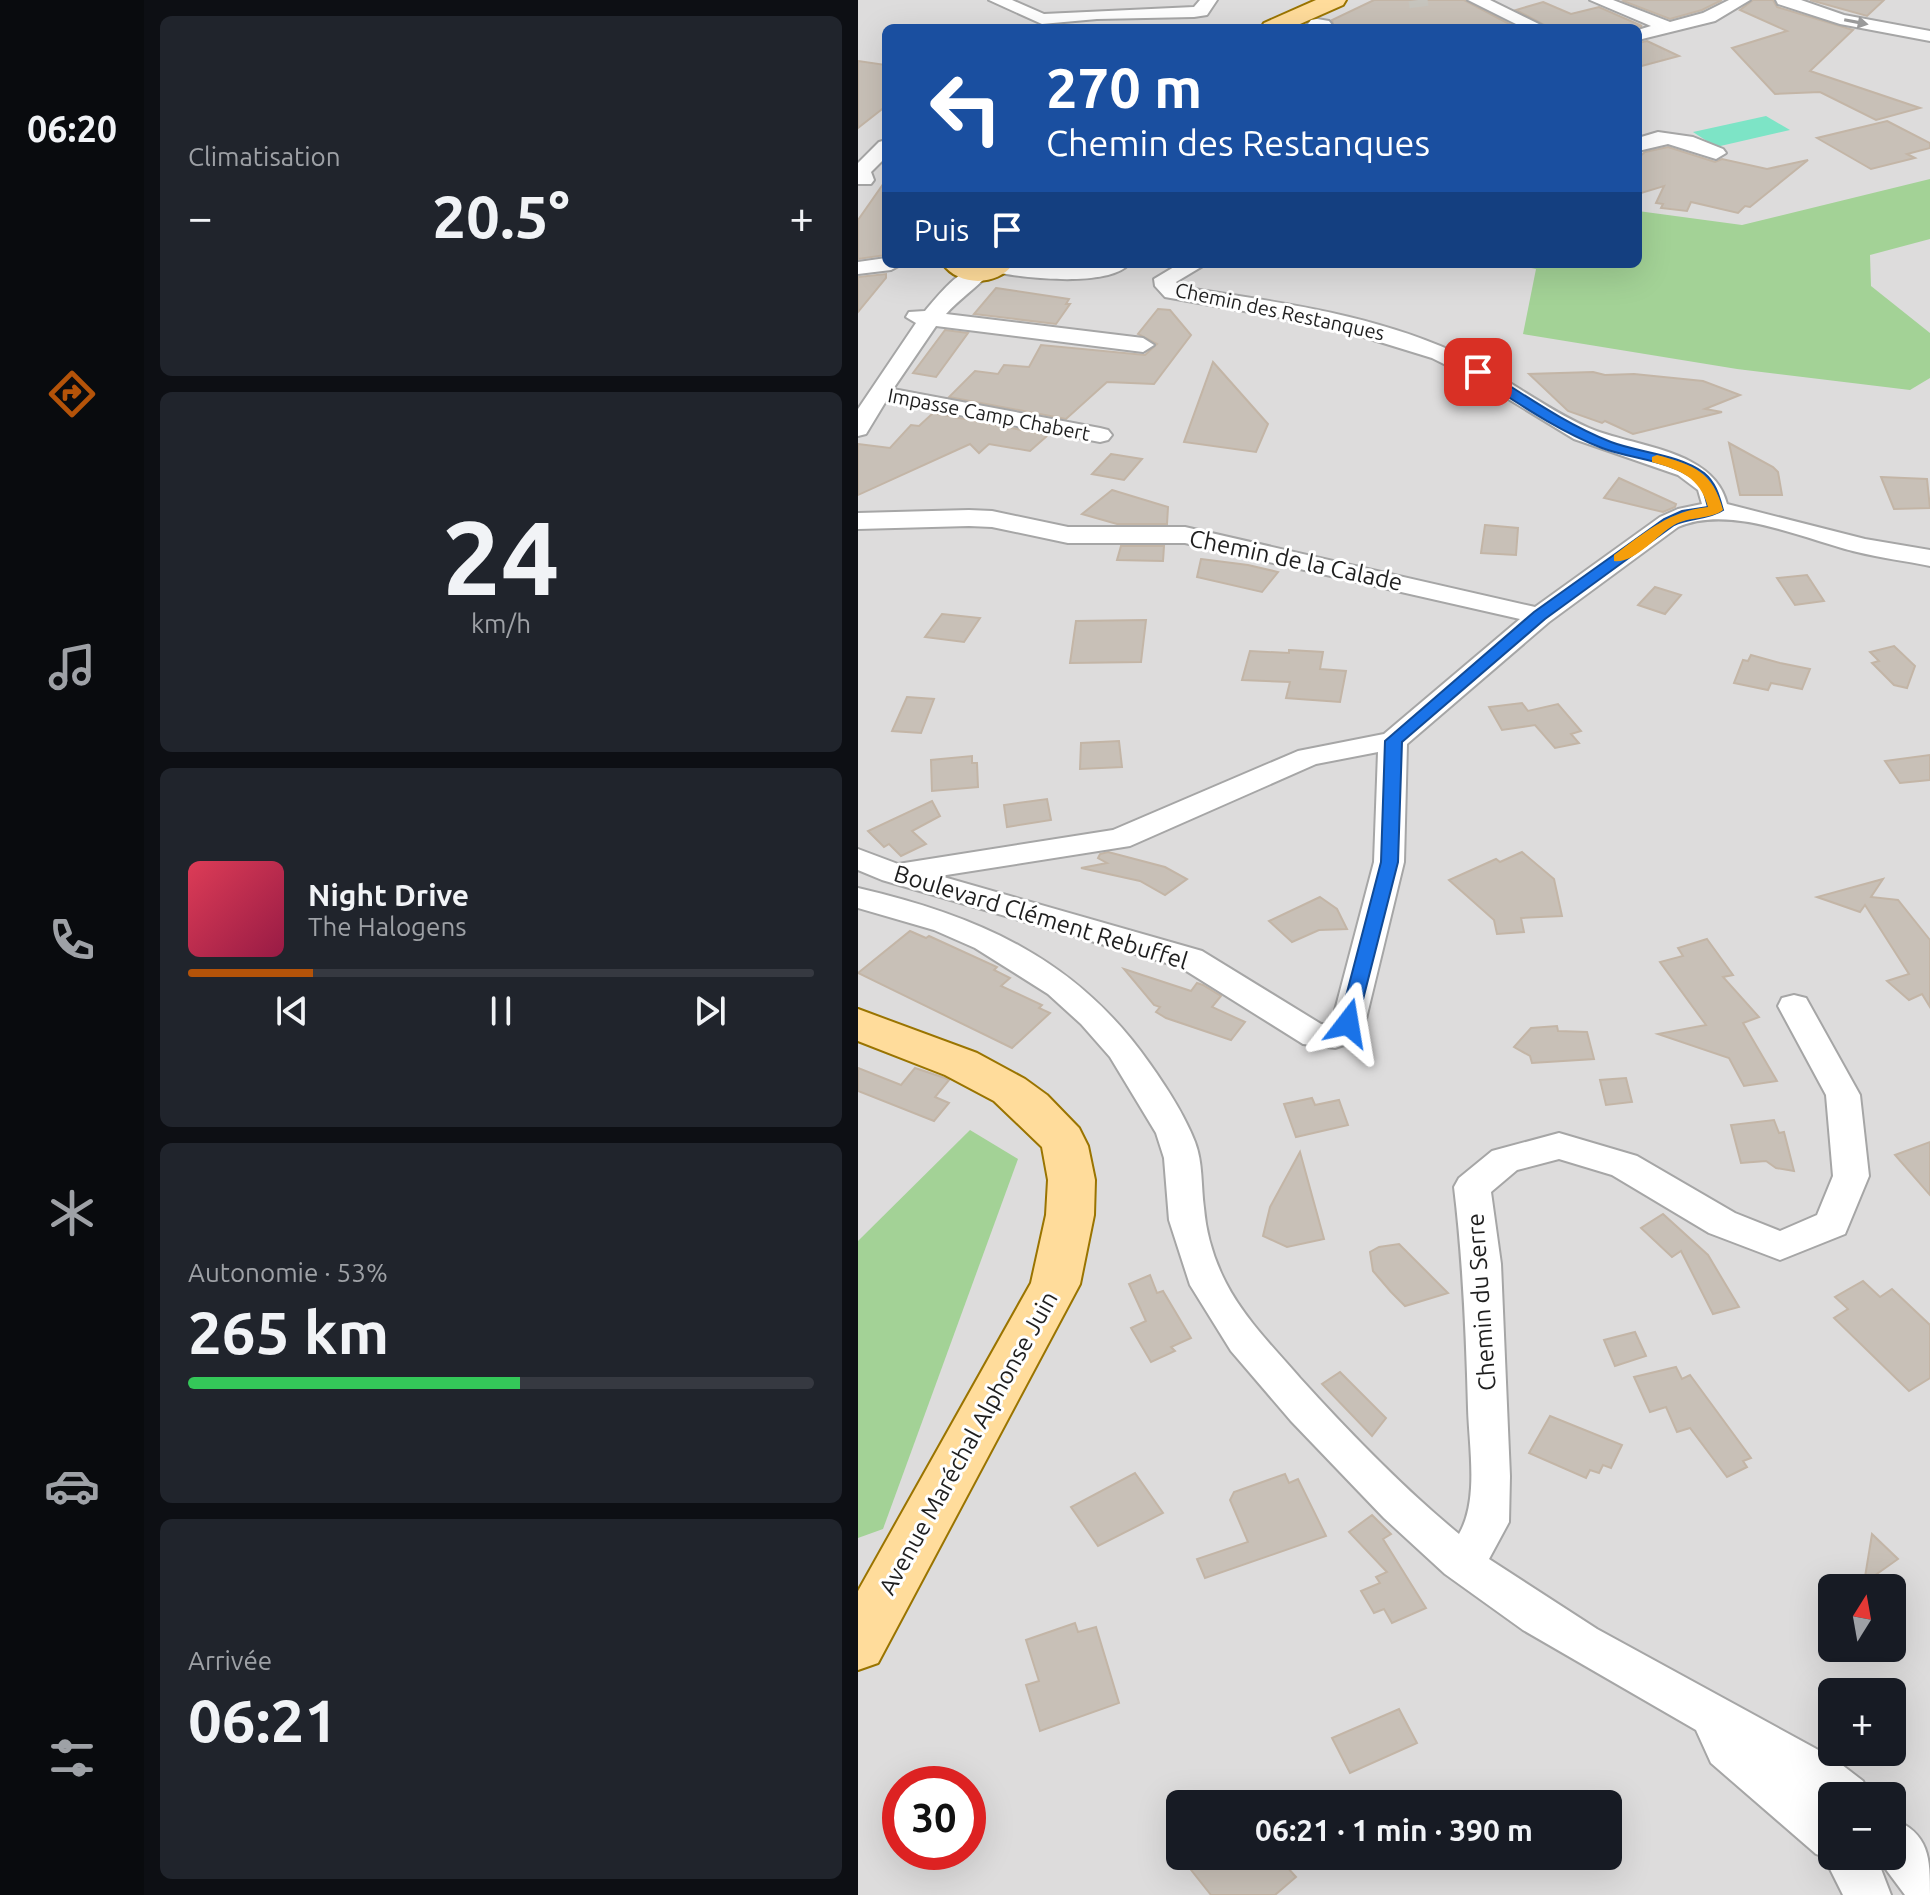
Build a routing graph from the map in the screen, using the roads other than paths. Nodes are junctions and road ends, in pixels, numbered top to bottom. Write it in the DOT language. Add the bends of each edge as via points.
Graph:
graph roads {
  1 [pos="997,0"];
  2 [pos="1209,0"];
  3 [pos="1335,0"];
  4 [pos="1598,0"];
  5 [pos="1742,0"];
  6 [pos="1784,0"];
  7 [pos="1487,1"];
  8 [pos="1281,24"];
  9 [pos="1530,24"];
  10 [pos="1668,27"];
  11 [pos="1642,34"];
  12 [pos="1930,36"];
  13 [pos="1642,144"];
  14 [pos="882,150"];
  15 [pos="1716,153"];
  16 [pos="861,180"];
  17 [pos="882,182"];
  18 [pos="882,265"];
  19 [pos="858,268"];
  20 [pos="1100,268"];
  21 [pos="1187,268"];
  22 [pos="973,269"];
  23 [pos="927,317"];
  24 [pos="1143,345"];
  25 [pos="878,393"];
  26 [pos="858,429"];
  27 [pos="1100,435"];
  28 [pos="1716,510"];
  29 [pos="858,521"];
  30 [pos="1930,558"];
  31 [pos="1540,616"];
  32 [pos="1393,741"];
  33 [pos="858,859"];
  34 [pos="893,873"];
  35 [pos="858,898"];
  36 [pos="1794,1006"];
  37 [pos="858,1024"];
  38 [pos="1460,1561"];
  39 [pos="858,1645"];
  40 [pos="1716,1719"];
  41 [pos="1827,1782"];
  42 [pos="1818,1826"];
  43 [pos="1906,1858"];
  44 [pos="1858,1870"];
  45 [pos="1930,1890"];
  46 [pos="1867,1895"];
  1 -- 2 [label="street" via="1042,19 1194,12"];
  3 -- 8 [label="main road"];
  4 -- 10 [label="street"];
  5 -- 10 [label="street" via="1709,17"];
  6 -- 12 [label="street, one-way" via="1840,19"];
  7 -- 9 [label="street"];
  10 -- 11 [label="street"];
  13 -- 15 [label="street" via="1679,137"];
  14 -- 16 [label="street" via="861,171"];
  16 -- 17 [label="street"];
  18 -- 19 [label="street"];
  20 -- 22 [label="street"];
  21 -- 28 [label="street, Chemin des Restanques" via="1165,279 1173,292 1290,309 1391,334 1478,372 1567,427 1699,476 1710,489"];
  22 -- 23 [label="street"];
  23 -- 24 [label="street"];
  23 -- 25 [label="street"];
  25 -- 26 [label="street"];
  25 -- 27 [label="street, Impasse Camp Chabert"];
  28 -- 30 [label="street"];
  28 -- 31 [label="street" via="1669,522"];
  29 -- 31 [label="street, Chemin de la Calade" via="981,518 1068,535 1185,535"];
  31 -- 32 [label="street"];
  32 -- 34 [label="street" via="1308,757 1119,839"];
  32 -- 34 [label="street, Boulevard Clément Rebuffel" via="1389,862 1348,1023 1335,1036 1315,1036 1191,959"];
  33 -- 34 [label="street, Boulevard Clément Rebuffel"];
  35 -- 38 [label="street" via="938,920 1030,962 1079,1000 1127,1052 1167,1117 1180,1151 1195,1258 1219,1308 1296,1398 1410,1517"];
  36 -- 38 [label="street, Chemin du Serre" via="1843,1095 1851,1176 1832,1224 1780,1246 1722,1223 1624,1165 1559,1146 1505,1160 1472,1187 1482,1264 1490,1476 1488,1522"];
  37 -- 39 [label="main road, Avenue Maréchal Alphonse Juin" via="984,1074 1034,1107 1064,1143 1072,1180 1055,1284"];
  38 -- 40 [label="street" via="1539,1617"];
  40 -- 41 [label="street" via="1783,1752"];
  40 -- 42 [label="street" via="1727,1748"];
  43 -- 45 [label="street"];
  44 -- 46 [label="street"];
}
